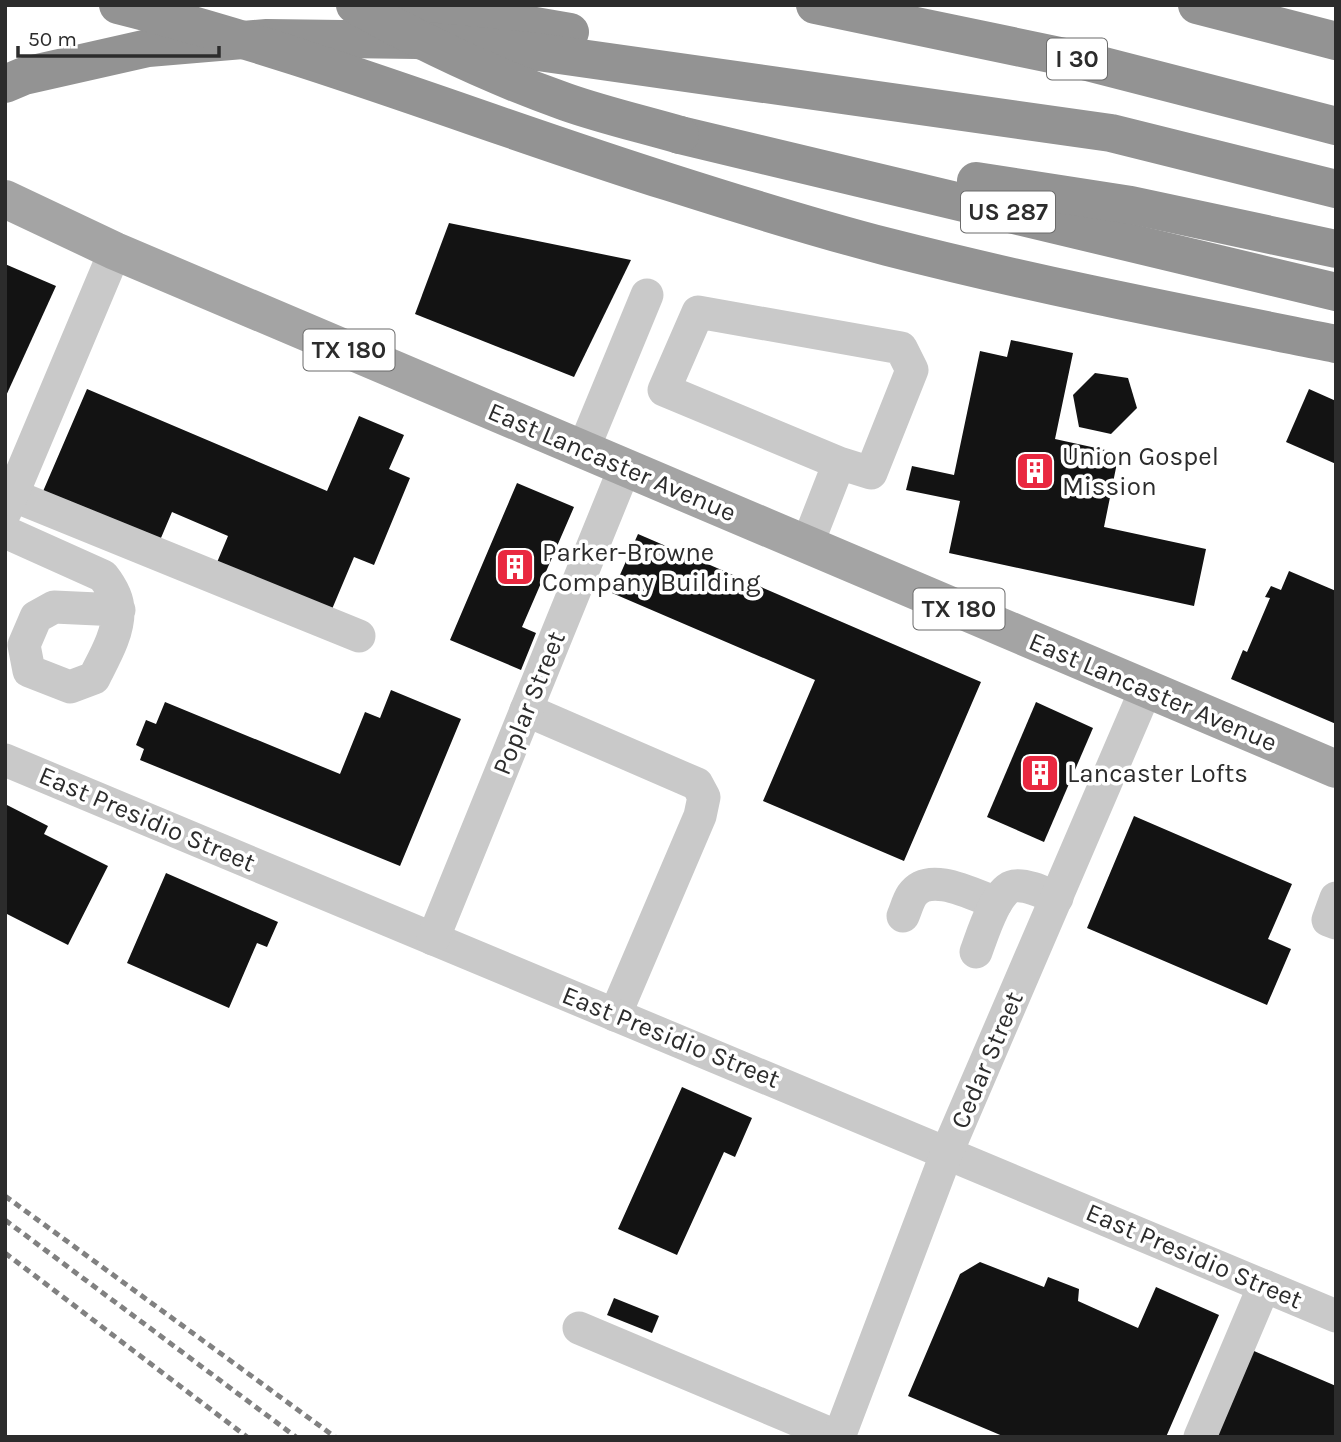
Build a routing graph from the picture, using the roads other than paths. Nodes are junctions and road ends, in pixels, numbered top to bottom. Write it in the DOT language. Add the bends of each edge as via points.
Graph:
graph roads {
  1 [pos="118,5"];
  2 [pos="355,5"];
  3 [pos="414,5"];
  4 [pos="815,5"];
  5 [pos="1197,5"];
  6 [pos="1336,41"];
  7 [pos="15,80"];
  8 [pos="1336,125"];
  9 [pos="1111,133"];
  10 [pos="680,135"];
  11 [pos="1336,189"];
  12 [pos="5,199"];
  13 [pos="1336,249"];
  14 [pos="115,251"];
  15 [pos="1336,292"];
  16 [pos="647,295"];
  17 [pos="1336,344"];
  18 [pos="583,450"];
  19 [pos="839,463"];
  20 [pos="625,467"];
  21 [pos="9,503"];
  22 [pos="5,532"];
  23 [pos="807,545"];
  24 [pos="119,610"];
  25 [pos="359,636"];
  26 [pos="1146,689"];
  27 [pos="526,710"];
  28 [pos="5,760"];
  29 [pos="1336,769"];
  30 [pos="1057,898"];
  31 [pos="1336,898"];
  32 [pos="996,903"];
  33 [pos="903,916"];
  34 [pos="1336,923"];
  35 [pos="433,939"];
  36 [pos="975,952"];
  37 [pos="615,1015"];
  38 [pos="947,1152"];
  39 [pos="1264,1286"];
  40 [pos="1336,1315"];
  41 [pos="579,1328"];
  42 [pos="839,1437"];
  43 [pos="1200,1437"];
  1 -- 17 [label="highway, bridge" via="348,72 667,181 886,246"];
  2 -- 10 [label="highway, US 287, bridge" via="441,51 507,79"];
  3 -- 9 [label="highway"];
  4 -- 8 [label="highway, I 30" via="1084,61"];
  5 -- 6 [label="highway"];
  7 -- 9 [label="highway" via="148,48 267,37 417,40 538,52"];
  9 -- 11 [label="highway"];
  10 -- 13 [label="highway" via="1131,205"];
  10 -- 15 [label="highway, US 287"];
  12 -- 14 [label="main road, East Lancaster Avenue / TX 180"];
  14 -- 18 [label="main road, East Lancaster Avenue / TX 180"];
  14 -- 21 [label="street"];
  16 -- 18 [label="street"];
  18 -- 20 [label="main road, East Lancaster Avenue / TX 180"];
  19 -- 19 [label="street" via="664,390 698,312 901,348 912,370 871,473"];
  19 -- 23 [label="street"];
  20 -- 23 [label="main road, East Lancaster Avenue / TX 180"];
  20 -- 27 [label="street, Poplar Street"];
  21 -- 25 [label="street"];
  22 -- 24 [label="street" via="103,576"];
  23 -- 26 [label="main road, East Lancaster Avenue / TX 180"];
  26 -- 29 [label="main road, East Lancaster Avenue / TX 180"];
  26 -- 30 [label="street, Cedar Street"];
  27 -- 35 [label="street, Poplar Street"];
  27 -- 37 [label="street" via="697,784 705,797"];
  28 -- 35 [label="street, East Presidio Street"];
  30 -- 32 [label="street" via="1014,886 1004,890"];
  30 -- 38 [label="street, Cedar Street"];
  31 -- 34 [label="street" via="1328,920"];
  32 -- 33 [label="street" via="928,883 913,894"];
  32 -- 36 [label="street"];
  35 -- 37 [label="street, East Presidio Street"];
  37 -- 38 [label="street, East Presidio Street"];
  38 -- 39 [label="street, East Presidio Street"];
  38 -- 42 [label="street, Cedar Street"];
  39 -- 40 [label="street, East Presidio Street"];
  39 -- 43 [label="street"];
  41 -- 42 [label="street"];
}
